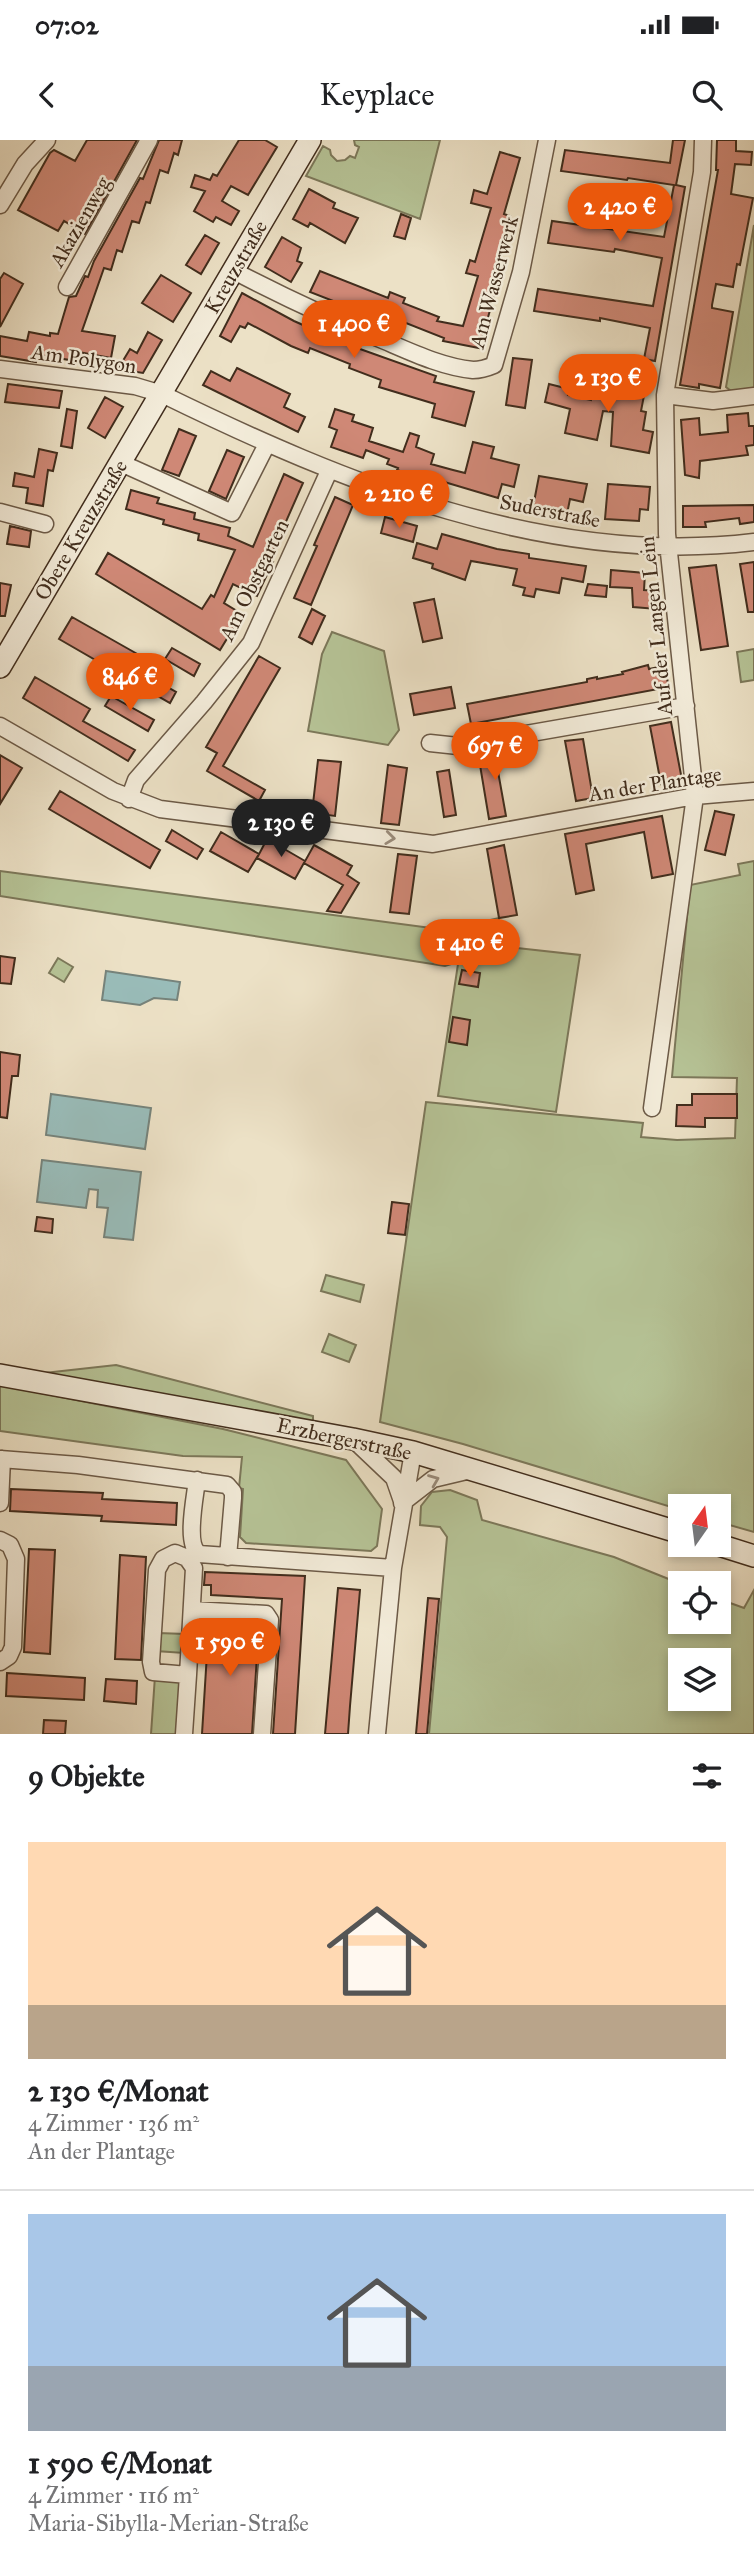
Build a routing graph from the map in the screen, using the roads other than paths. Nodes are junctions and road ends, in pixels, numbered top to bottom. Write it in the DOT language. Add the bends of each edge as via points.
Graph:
graph roads {
  1 [pos="47,140"];
  2 [pos="149,140"];
  3 [pos="310,140"];
  4 [pos="547,140"];
  5 [pos="703,140"];
  6 [pos="8,180"];
  7 [pos="0,205"];
  8 [pos="234,271"];
  9 [pos="67,287"];
  10 [pos="0,369"];
  11 [pos="162,394"];
  12 [pos="665,395"];
  13 [pos="754,397"];
  14 [pos="267,443"];
  15 [pos="121,463"];
  16 [pos="329,471"];
  17 [pos="0,512"];
  18 [pos="45,524"];
  19 [pos="754,542"];
  20 [pos="669,548"];
  21 [pos="0,667"];
  22 [pos="686,706"];
  23 [pos="0,726"];
  24 [pos="430,743"];
  25 [pos="754,790"];
  26 [pos="695,796"];
  27 [pos="129,799"];
  28 [pos="652,1108"];
  29 [pos="0,1375"];
  30 [pos="353,1439"];
  31 [pos="413,1452"];
  32 [pos="1,1459"];
  33 [pos="473,1470"];
  34 [pos="197,1480"];
  35 [pos="0,1503"];
  36 [pos="402,1503"];
  37 [pos="668,1528"];
  38 [pos="0,1540"];
  39 [pos="732,1549"];
  40 [pos="191,1555"];
  41 [pos="754,1556"];
  42 [pos="228,1557"];
  43 [pos="393,1568"];
  44 [pos="192,1610"];
  45 [pos="0,1662"];
  46 [pos="188,1675"];
  47 [pos="184,1734"];
  48 [pos="262,1734"];
  49 [pos="377,1734"];
  1 -- 6 [label="street"];
  2 -- 9 [label="street, Akazienweg"];
  3 -- 8 [label="main road, Kreuzstraße"];
  4 -- 8 [label="street, Am Wasserwerk" via="521,272 494,365 486,369 447,364 407,350 310,310"];
  5 -- 12 [label="street, Auf der Langen Lein" via="702,172"];
  6 -- 7 [label="street"];
  8 -- 11 [label="main road, Kreuzstraße"];
  10 -- 11 [label="street, Am Polygon" via="135,386"];
  11 -- 14 [label="street, Suderstraße"];
  11 -- 15 [label="main road, Obere Kreuzstraße"];
  12 -- 13 [label="street" via="713,401"];
  12 -- 20 [label="street, Auf der Langen Lein"];
  14 -- 15 [label="street" via="232,513"];
  14 -- 16 [label="street, Suderstraße"];
  15 -- 21 [label="main road, Obere Kreuzstraße"];
  16 -- 20 [label="street, Suderstraße" via="526,530"];
  16 -- 27 [label="street, Am Obstgarten" via="251,643 136,780"];
  17 -- 18 [label="street"];
  19 -- 20 [label="street, Suderstraße"];
  20 -- 22 [label="street, Auf der Langen Lein"];
  22 -- 24 [label="street" via="458,746"];
  22 -- 26 [label="street, Auf der Langen Lein"];
  23 -- 27 [label="street, An der Plantage"];
  25 -- 26 [label="street, An der Plantage"];
  27 -- 26 [label="street, An der Plantage, one-way" via="160,809 433,844"];
  26 -- 28 [label="street, Auf der Langen Lein"];
  29 -- 30 [label="main road, Erzbergerstraße"];
  30 -- 31 [label="main road, Erzbergerstraße"];
  30 -- 36 [label="street" via="394,1478"];
  31 -- 33 [label="main road, Erzbergerstraße"];
  31 -- 36 [label="street"];
  32 -- 34 [label="street"];
  32 -- 35 [label="street"];
  36 -- 33 [label="street, one-way" via="433,1479"];
  33 -- 37 [label="main road, Erzbergerstraße"];
  34 -- 40 [label="street"];
  34 -- 42 [label="street" via="227,1485 233,1492"];
  36 -- 43 [label="street"];
  38 -- 45 [label="street" via="10,1545 16,1559 13,1647"];
  39 -- 41 [label="main road"];
  40 -- 42 [label="street"];
  40 -- 44 [label="street"];
  40 -- 46 [label="street" via="171,1554 159,1564 151,1662 153,1672"];
  42 -- 43 [label="street"];
  43 -- 49 [label="street"];
  44 -- 46 [label="street"];
  44 -- 48 [label="street" via="266,1614 270,1620"];
  46 -- 47 [label="street"];
}
